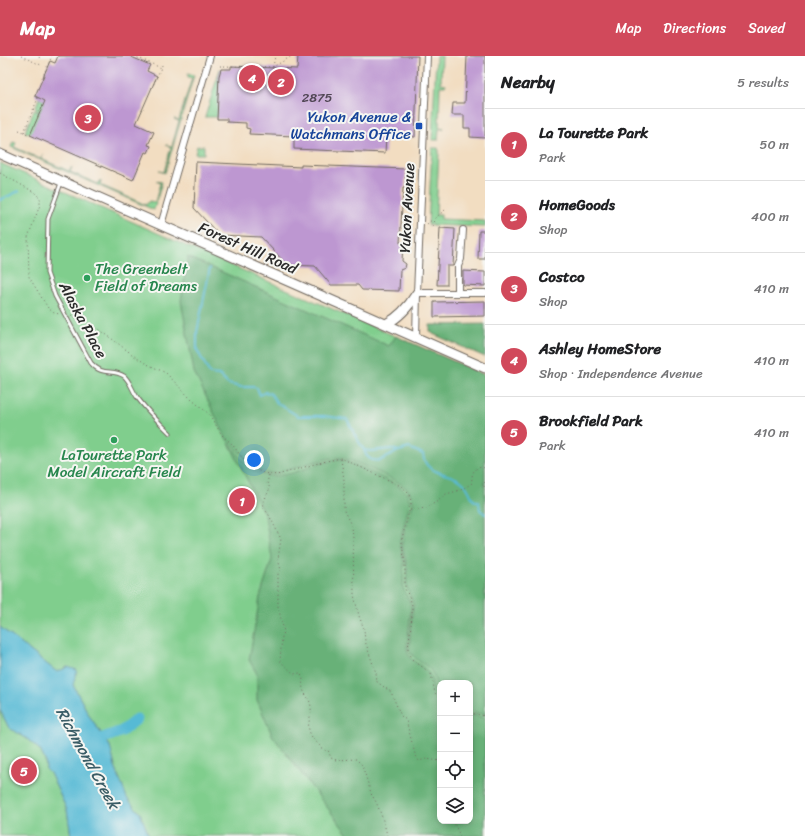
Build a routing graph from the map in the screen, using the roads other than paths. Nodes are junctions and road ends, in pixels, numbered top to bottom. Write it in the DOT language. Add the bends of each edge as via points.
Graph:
graph roads {
  1 [pos="210,56"];
  2 [pos="427,56"];
  3 [pos="0,154"];
  4 [pos="62,181"];
  5 [pos="161,225"];
  6 [pos="463,230"];
  7 [pos="417,293"];
  8 [pos="458,293"];
  9 [pos="485,293"];
  10 [pos="386,324"];
  11 [pos="416,338"];
  12 [pos="485,368"];
  13 [pos="170,433"];
  1 -- 5 [label="street"];
  2 -- 7 [label="street, Yukon Avenue"];
  3 -- 4 [label="street, Forest Hill Road"];
  4 -- 5 [label="street, Forest Hill Road"];
  4 -- 13 [label="lane, Alaska Place" via="48,219 48,273 55,296 84,353 96,369 117,373 128,380 136,396"];
  5 -- 10 [label="street, Forest Hill Road"];
  6 -- 8 [label="street" via="461,259 458,266"];
  7 -- 8 [label="street"];
  7 -- 10 [label="street" via="403,312"];
  7 -- 11 [label="street, Yukon Avenue"];
  8 -- 9 [label="street"];
  10 -- 11 [label="street, Forest Hill Road"];
  11 -- 12 [label="street, Forest Hill Road"];
}
